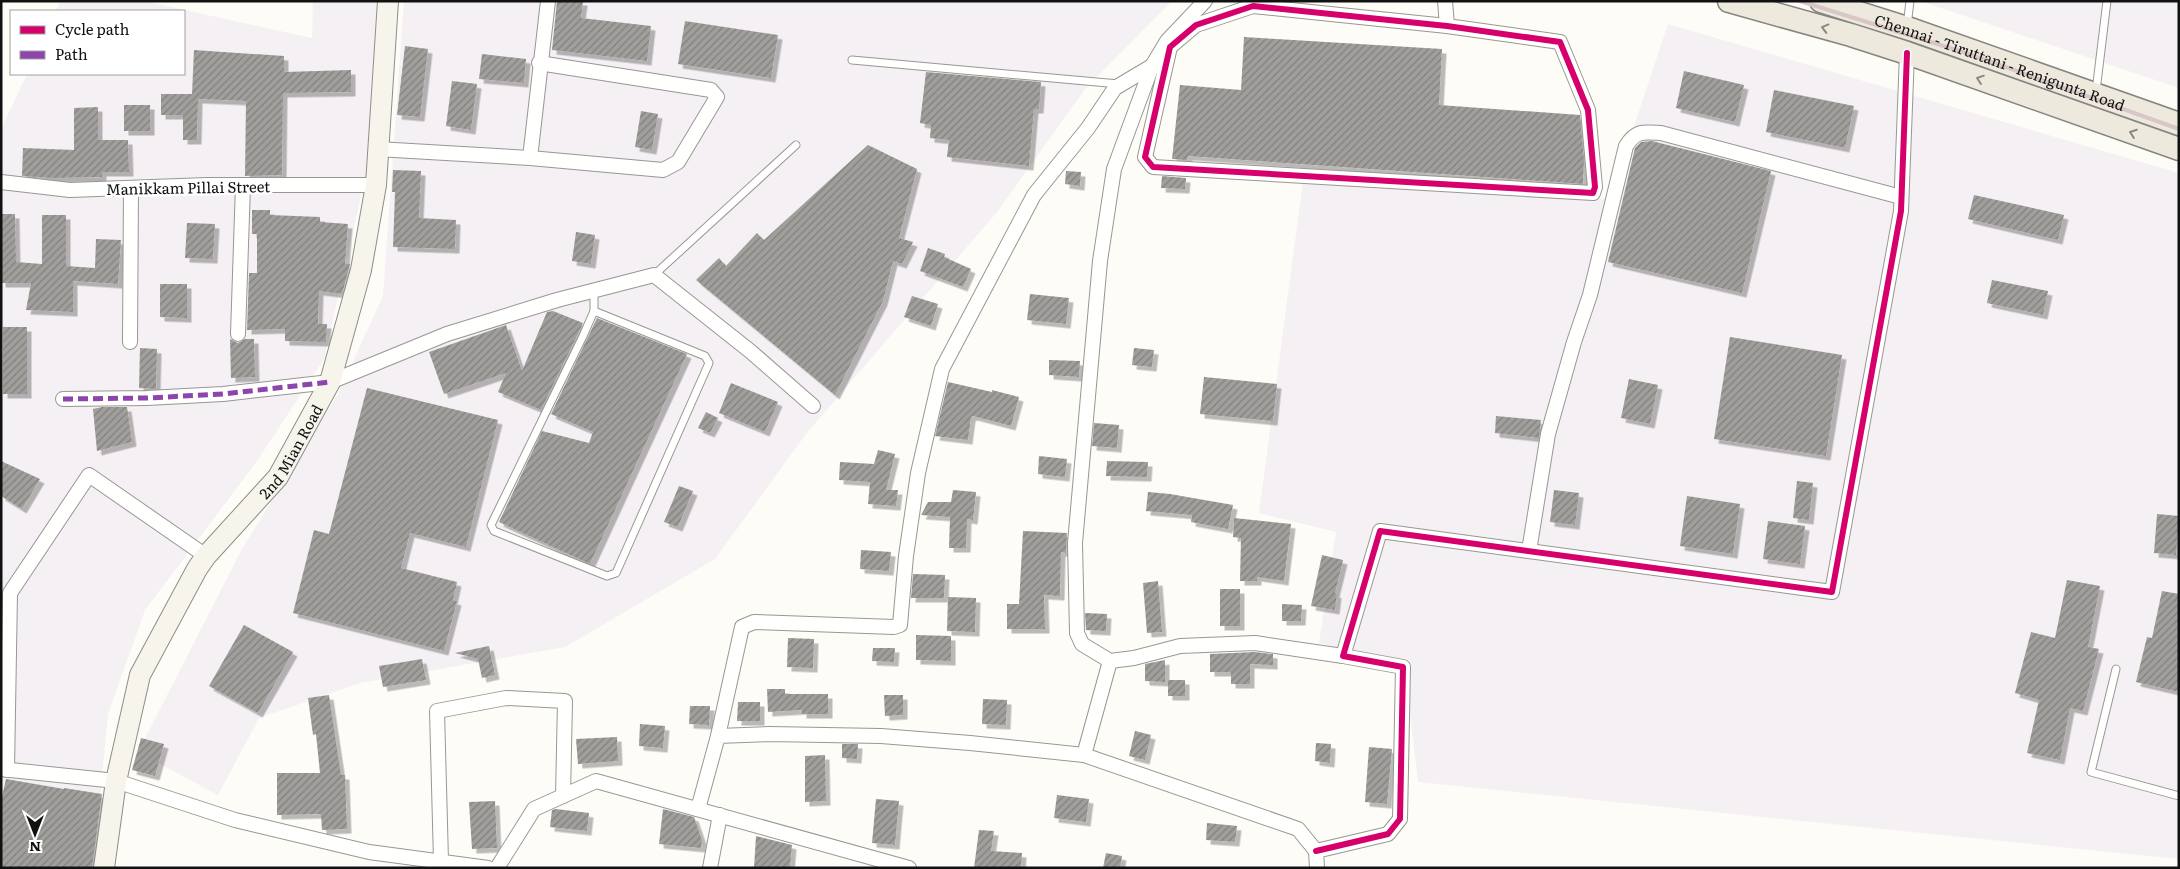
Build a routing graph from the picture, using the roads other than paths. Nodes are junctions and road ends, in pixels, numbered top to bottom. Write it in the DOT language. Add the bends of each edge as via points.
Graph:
graph roads {
  1 [pos="388,1"];
  2 [pos="548,1"];
  3 [pos="1205,1"];
  4 [pos="1445,1"];
  5 [pos="1729,1"];
  6 [pos="1821,1"];
  7 [pos="1910,1"];
  8 [pos="2107,1"];
  9 [pos="1254,3"];
  10 [pos="1447,26"];
  11 [pos="1907,28"];
  12 [pos="1907,53"];
  13 [pos="852,60"];
  14 [pos="540,63"];
  15 [pos="1152,66"];
  16 [pos="2062,82"];
  17 [pos="1121,84"];
  18 [pos="2095,94"];
  19 [pos="2054,105"];
  20 [pos="2179,124"];
  21 [pos="796,145"];
  22 [pos="377,149"];
  23 [pos="2179,149"];
  24 [pos="530,158"];
  25 [pos="1,182"];
  26 [pos="243,185"];
  27 [pos="376,185"];
  28 [pos="131,188"];
  29 [pos="1902,197"];
  30 [pos="654,275"];
  31 [pos="594,291"];
  32 [pos="594,311"];
  33 [pos="238,334"];
  34 [pos="130,342"];
  35 [pos="330,382"];
  36 [pos="63,399"];
  37 [pos="813,406"];
  38 [pos="1529,551"];
  39 [pos="206,556"];
  40 [pos="1343,656"];
  41 [pos="1110,661"];
  42 [pos="2116,669"];
  43 [pos="718,736"];
  44 [pos="1084,755"];
  45 [pos="4,770"];
  46 [pos="116,781"];
  47 [pos="563,796"];
  48 [pos="2179,796"];
  49 [pos="698,809"];
  50 [pos="720,815"];
  51 [pos="1316,851"];
  52 [pos="441,861"];
  53 [pos="104,868"];
  54 [pos="488,868"];
  55 [pos="497,868"];
  56 [pos="710,868"];
  57 [pos="909,868"];
  58 [pos="1317,868"];
  1 -- 22 [label="main road, 2nd Mian Road"];
  2 -- 14 [label="street"];
  3 -- 15 [label="street" via="1167,41"];
  4 -- 10 [label="street"];
  12 -- 5 [label="main road, Chennai - Tiruttani - Renigunta Road, one-way"];
  6 -- 11 [label="main road, Chennai - Tiruttani - Renigunta Road"];
  7 -- 11 [label="lane"];
  8 -- 18 [label="lane"];
  9 -- 10 [label="street"];
  9 -- 10 [label="street" via="1196,25 1170,47 1145,157 1153,167 1593,193 1588,110 1560,42"];
  11 -- 16 [label="main road, Chennai - Tiruttani - Renigunta Road"];
  19 -- 12 [label="main road, Chennai - Tiruttani - Renigunta Road, one-way"];
  12 -- 29 [label="street"];
  13 -- 17 [label="lane"];
  14 -- 24 [label="street"];
  14 -- 24 [label="street" via="711,90 716,97 678,162 663,170"];
  15 -- 17 [label="street"];
  15 -- 41 [label="street" via="1114,169 1100,260 1075,543 1077,633 1082,644"];
  16 -- 18 [label="main road, Chennai - Tiruttani - Renigunta Road"];
  16 -- 19 [label="main road"];
  17 -- 43 [label="street" via="1034,196 942,369 918,473 900,625 746,624 742,627"];
  18 -- 20 [label="main road, Chennai - Tiruttani - Renigunta Road"];
  23 -- 19 [label="main road, Chennai - Tiruttani - Renigunta Road, one-way"];
  21 -- 30 [label="lane"];
  22 -- 24 [label="street"];
  22 -- 27 [label="main road, 2nd Mian Road"];
  25 -- 28 [label="street, Manikkam Pillai Street" via="70,190"];
  26 -- 27 [label="street, Manikkam Pillai Street"];
  26 -- 28 [label="street, Manikkam Pillai Street"];
  26 -- 33 [label="street"];
  27 -- 35 [label="main road, 2nd Mian Road" via="361,270"];
  28 -- 34 [label="street"];
  29 -- 38 [label="street" via="1832,592"];
  29 -- 38 [label="street" via="1661,133 1643,132 1632,136 1626,146 1590,294 1548,434"];
  30 -- 31 [label="street"];
  30 -- 37 [label="street"];
  31 -- 32 [label="lane"];
  31 -- 35 [label="street" via="447,334"];
  32 -- 32 [label="lane" via="492,525 494,531 607,576 616,573 709,363 705,356"];
  35 -- 36 [label="street" via="223,394"];
  35 -- 39 [label="main road, 2nd Mian Road" via="278,477"];
  38 -- 40 [label="street" via="1380,531"];
  39 -- 45 [label="street" via="89,475 10,593"];
  39 -- 46 [label="main road, 2nd Mian Road" via="140,675"];
  40 -- 41 [label="street" via="1255,643 1180,646"];
  40 -- 51 [label="street" via="1403,667 1400,819 1388,834"];
  41 -- 44 [label="street"];
  42 -- 48 [label="lane" via="2091,772"];
  43 -- 44 [label="street" via="881,736"];
  43 -- 49 [label="street"];
  44 -- 51 [label="street" via="1298,828"];
  45 -- 46 [label="street"];
  46 -- 52 [label="street" via="235,820 369,852"];
  46 -- 53 [label="main road, 2nd Mian Road"];
  47 -- 49 [label="street" via="596,781"];
  47 -- 52 [label="street" via="566,701 506,698 437,711"];
  47 -- 55 [label="street" via="534,809"];
  49 -- 50 [label="street"];
  50 -- 56 [label="street"];
  50 -- 57 [label="street"];
  51 -- 58 [label="street"];
  52 -- 54 [label="street"];
}
